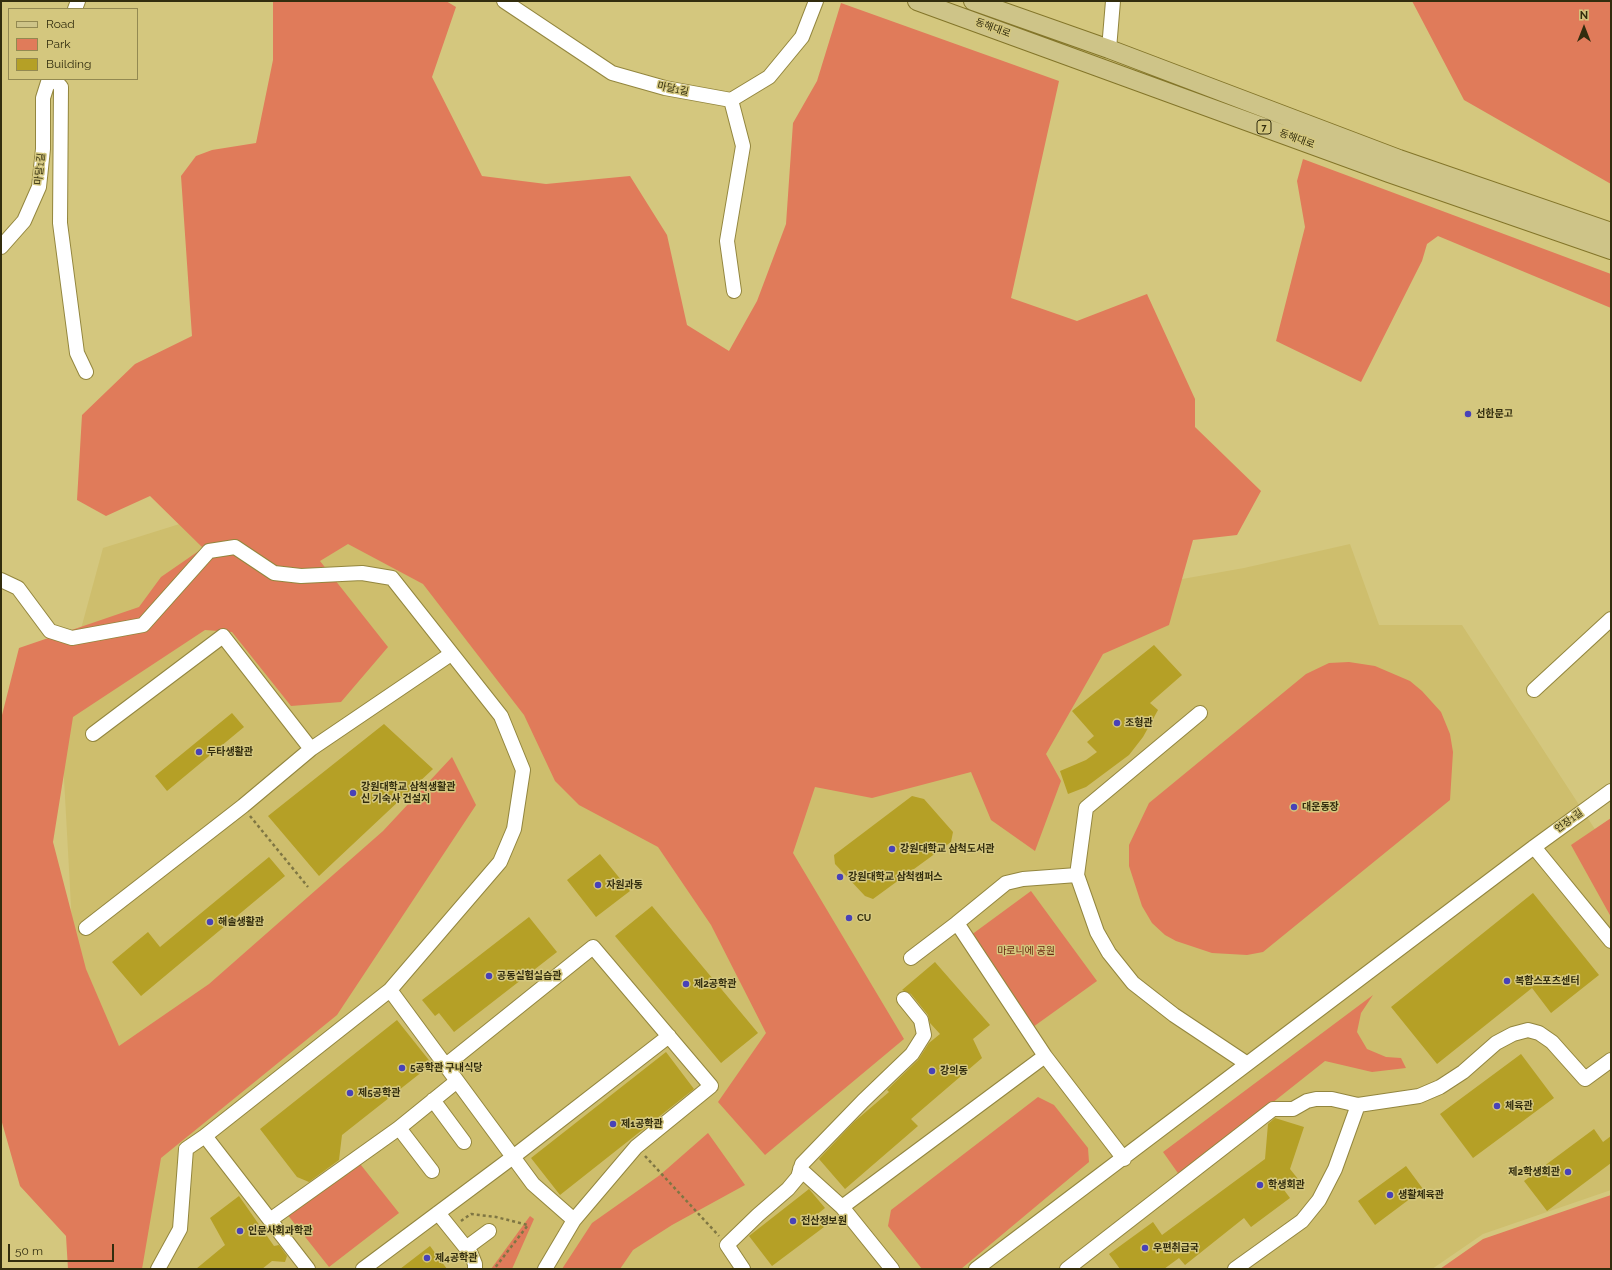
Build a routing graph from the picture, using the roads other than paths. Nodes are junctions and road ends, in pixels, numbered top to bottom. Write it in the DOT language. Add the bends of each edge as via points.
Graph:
graph roads {
  1 [pos="504,1"];
  2 [pos="816,1"];
  3 [pos="917,1"];
  4 [pos="972,1"];
  5 [pos="1113,1"];
  6 [pos="1109,49"];
  7 [pos="49,80"];
  8 [pos="55,80"];
  9 [pos="731,100"];
  10 [pos="1609,231"];
  11 [pos="1,247"];
  12 [pos="1611,250"];
  13 [pos="734,290"];
  14 [pos="86,372"];
  15 [pos="1,580"];
  16 [pos="1611,619"];
  17 [pos="450,654"];
  18 [pos="1534,690"];
  19 [pos="1200,713"];
  20 [pos="94,734"];
  21 [pos="311,749"];
  22 [pos="1609,791"];
  23 [pos="1534,847"];
  24 [pos="1076,875"];
  25 [pos="957,923"];
  26 [pos="86,928"];
  27 [pos="1611,941"];
  28 [pos="911,958"];
  29 [pos="390,990"];
  30 [pos="904,999"];
  31 [pos="669,1036"];
  32 [pos="1045,1056"];
  33 [pos="1611,1060"];
  34 [pos="1246,1063"];
  35 [pos="446,1065"];
  36 [pos="457,1081"];
  37 [pos="433,1100"];
  38 [pos="1358,1105"];
  39 [pos="399,1128"];
  40 [pos="205,1136"];
  41 [pos="464,1142"];
  42 [pos="513,1157"];
  43 [pos="1124,1159"];
  44 [pos="800,1169"];
  45 [pos="432,1171"];
  46 [pos="842,1207"];
  47 [pos="438,1214"];
  48 [pos="270,1220"];
  49 [pos="574,1220"];
  50 [pos="489,1231"];
  51 [pos="466,1248"];
  52 [pos="158,1269"];
  53 [pos="308,1269"];
  54 [pos="363,1269"];
  55 [pos="475,1269"];
  56 [pos="545,1269"];
  57 [pos="743,1269"];
  58 [pos="892,1269"];
  59 [pos="976,1269"];
  60 [pos="1067,1269"];
  61 [pos="1235,1269"];
  1 -- 9 [label="street, 마달1길" via="612,73 665,88"];
  2 -- 9 [label="street" via="802,37 769,76"];
  3 -- 12 [label="main road, 동해대로 / 7" via="1389,173"];
  4 -- 6 [label="main road, 동해대로 / 7"];
  5 -- 6 [label="street"];
  6 -- 10 [label="main road, 동해대로 / 7" via="1399,159"];
  7 -- 11 [label="street, 마달1길" via="43,98 43,149 39,187 24,221"];
  8 -- 14 [label="street" via="61,87 60,223 77,353"];
  9 -- 13 [label="street" via="743,146 727,242"];
  15 -- 17 [label="street" via="18,588 50,631 72,638 143,625 209,551 235,547 274,574 301,576 362,573 392,578"];
  16 -- 18 [label="street"];
  17 -- 21 [label="street"];
  17 -- 29 [label="street" via="501,716 523,770 514,829 500,862"];
  19 -- 24 [label="street" via="1086,808"];
  20 -- 21 [label="street" via="223,636"];
  21 -- 26 [label="street"];
  22 -- 23 [label="street, 언장1길"];
  23 -- 27 [label="street"];
  23 -- 34 [label="street, 언장1길"];
  24 -- 25 [label="street" via="1023,879 1006,883"];
  24 -- 34 [label="street" via="1097,932 1109,953 1133,983 1174,1016"];
  25 -- 28 [label="street"];
  25 -- 32 [label="street"];
  29 -- 35 [label="street"];
  29 -- 40 [label="street"];
  30 -- 44 [label="street" via="921,1020 924,1035 912,1054 835,1129"];
  31 -- 35 [label="street" via="593,947"];
  31 -- 42 [label="street"];
  31 -- 49 [label="street" via="711,1086 636,1147"];
  32 -- 43 [label="street"];
  32 -- 46 [label="street"];
  33 -- 38 [label="street" via="1585,1079 1552,1042 1539,1033 1528,1030 1496,1043 1463,1072 1440,1087 1419,1096"];
  34 -- 43 [label="street, 언장1길"];
  35 -- 36 [label="street"];
  36 -- 37 [label="street"];
  36 -- 42 [label="street"];
  37 -- 39 [label="street"];
  37 -- 41 [label="street"];
  38 -- 60 [label="street" via="1332,1099 1316,1099 1294,1109 1274,1109"];
  38 -- 61 [label="street" via="1335,1169 1319,1200 1302,1220"];
  39 -- 45 [label="street"];
  39 -- 48 [label="street"];
  40 -- 48 [label="street"];
  40 -- 52 [label="street" via="186,1149 180,1229"];
  42 -- 47 [label="street"];
  42 -- 49 [label="street" via="533,1184"];
  43 -- 59 [label="street, 언장1길"];
  44 -- 46 [label="street"];
  44 -- 57 [label="street" via="798,1177 788,1189 727,1245"];
  46 -- 58 [label="street"];
  47 -- 51 [label="street"];
  47 -- 54 [label="street"];
  48 -- 53 [label="street"];
  49 -- 56 [label="street"];
  50 -- 51 [label="street"];
  51 -- 55 [label="street"];
}
